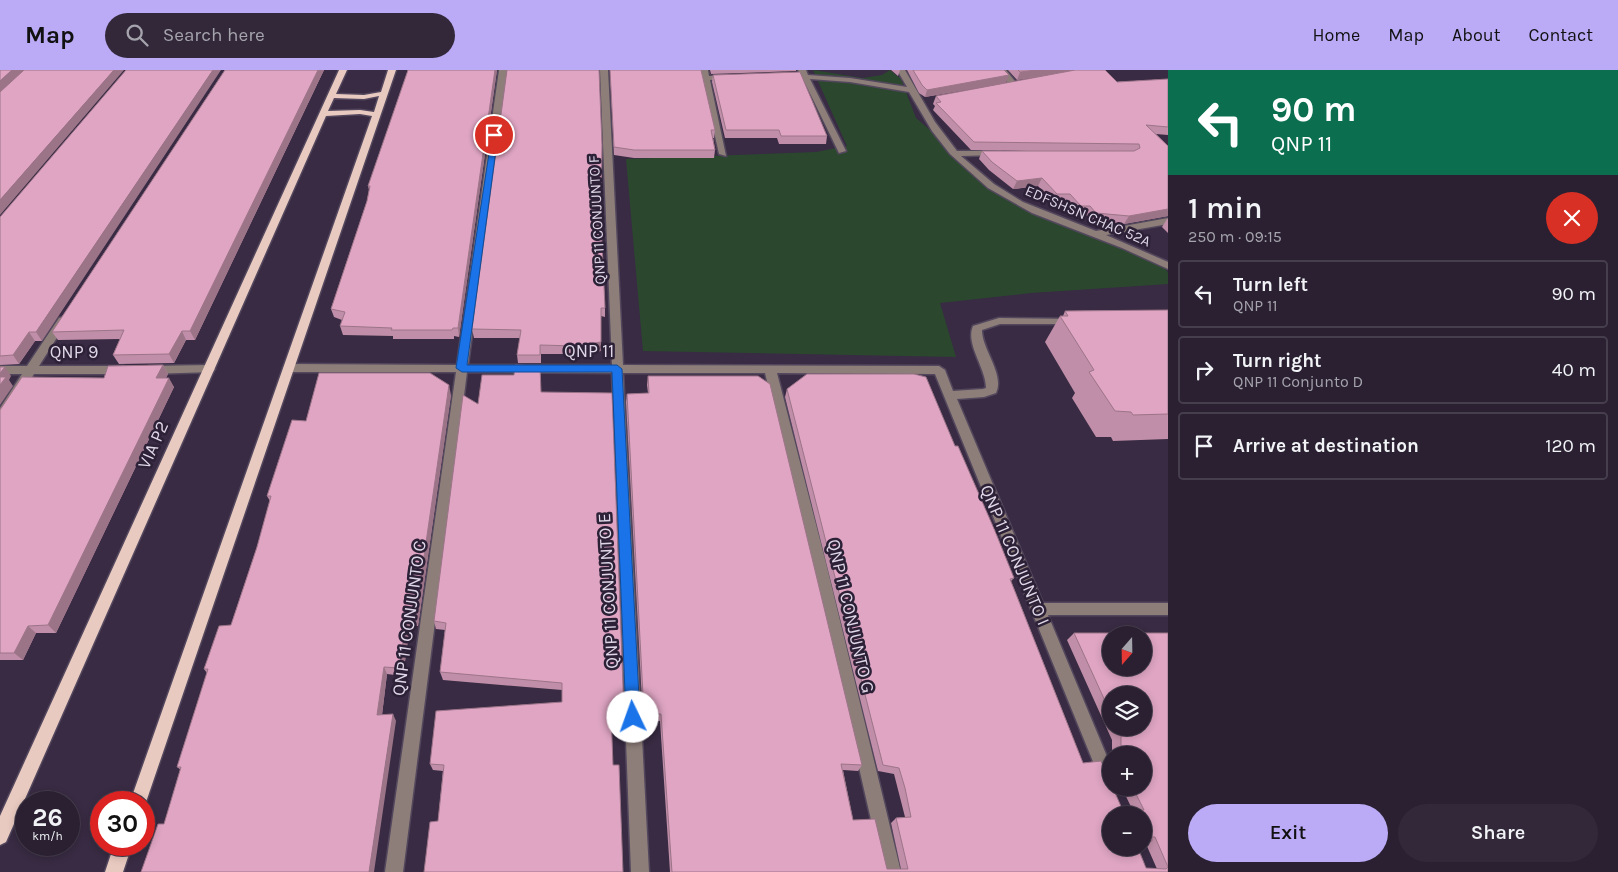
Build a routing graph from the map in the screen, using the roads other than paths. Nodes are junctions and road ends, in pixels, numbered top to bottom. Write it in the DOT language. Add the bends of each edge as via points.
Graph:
graph roads {
  1 [pos="343,70"];
  2 [pos="392,70"];
  3 [pos="503,70"];
  4 [pos="604,70"];
  5 [pos="900,70"];
  6 [pos="1002,70"];
  7 [pos="803,72"];
  8 [pos="705,74"];
  9 [pos="774,76"];
  10 [pos="735,77"];
  11 [pos="1023,84"];
  12 [pos="1014,85"];
  13 [pos="1004,87"];
  14 [pos="912,90"];
  15 [pos="385,92"];
  16 [pos="331,96"];
  17 [pos="322,114"];
  18 [pos="378,115"];
  19 [pos="842,151"];
  20 [pos="1004,153"];
  21 [pos="724,154"];
  22 [pos="955,154"];
  23 [pos="1168,221"];
  24 [pos="1095,234"];
  25 [pos="1168,266"];
  26 [pos="69,312"];
  27 [pos="1085,320"];
  28 [pos="289,368"];
  29 [pos="462,368"];
  30 [pos="209,369"];
  31 [pos="617,369"];
  32 [pos="770,369"];
  33 [pos="0,370"];
  34 [pos="31,370"];
  35 [pos="890,370"];
  36 [pos="949,395"];
  37 [pos="0,416"];
  38 [pos="1168,608"];
  39 [pos="1038,609"];
  40 [pos="1102,763"];
  41 [pos="142,791"];
  42 [pos="0,836"];
  43 [pos="119,856"];
  44 [pos="114,872"];
  45 [pos="394,872"];
  46 [pos="640,872"];
  47 [pos="892,872"];
  1 -- 16 [label="main road, VIA P2"];
  2 -- 15 [label="main road"];
  3 -- 29 [label="street, QNP 11 CONJUNTO C"];
  4 -- 31 [label="street, QNP 11 CONJUNTO F"];
  5 -- 14 [label="street, EDFSHSN CHAC 52A"];
  6 -- 12 [label="street"];
  7 -- 9 [label="street"];
  7 -- 14 [label="street"];
  7 -- 19 [label="street"];
  8 -- 10 [label="street"];
  8 -- 21 [label="street"];
  11 -- 12 [label="street"];
  12 -- 13 [label="street"];
  14 -- 22 [label="street, EDFSHSN CHAC 52A" via="925,101 942,138"];
  15 -- 16 [label="main road" via="364,97"];
  15 -- 18 [label="main road"];
  16 -- 17 [label="main road, VIA P2"];
  17 -- 18 [label="main road" via="352,112"];
  17 -- 30 [label="main road, VIA P2"];
  18 -- 28 [label="main road"];
  20 -- 22 [label="street"];
  22 -- 24 [label="street, EDFSHSN CHAC 52A" via="982,180 1016,201 1049,218"];
  23 -- 24 [label="street"];
  24 -- 25 [label="street, EDFSHSN CHAC 52A"];
  26 -- 34 [label="street"];
  27 -- 36 [label="street" via="999,321 978,328 976,339 993,378 992,390"];
  28 -- 29 [label="street, QNP 11"];
  28 -- 41 [label="main road"];
  29 -- 31 [label="street, QNP 11"];
  29 -- 45 [label="street, QNP 11 CONJUNTO C"];
  30 -- 34 [label="street, QNP 9"];
  30 -- 42 [label="main road, VIA P2"];
  31 -- 32 [label="street, QNP 11"];
  31 -- 46 [label="street, QNP 11 CONJUNTO E"];
  32 -- 35 [label="street, QNP 11"];
  32 -- 47 [label="street, QNP 11 CONJUNTO G"];
  33 -- 34 [label="street, QNP 9"];
  34 -- 37 [label="street"];
  35 -- 36 [label="street, QNP 11 CONJUNTO I" via="939,370"];
  36 -- 39 [label="street, QNP 11 CONJUNTO I"];
  38 -- 39 [label="street"];
  39 -- 40 [label="street, QNP 11 CONJUNTO I"];
  43 -- 44 [label="main road"];
}
